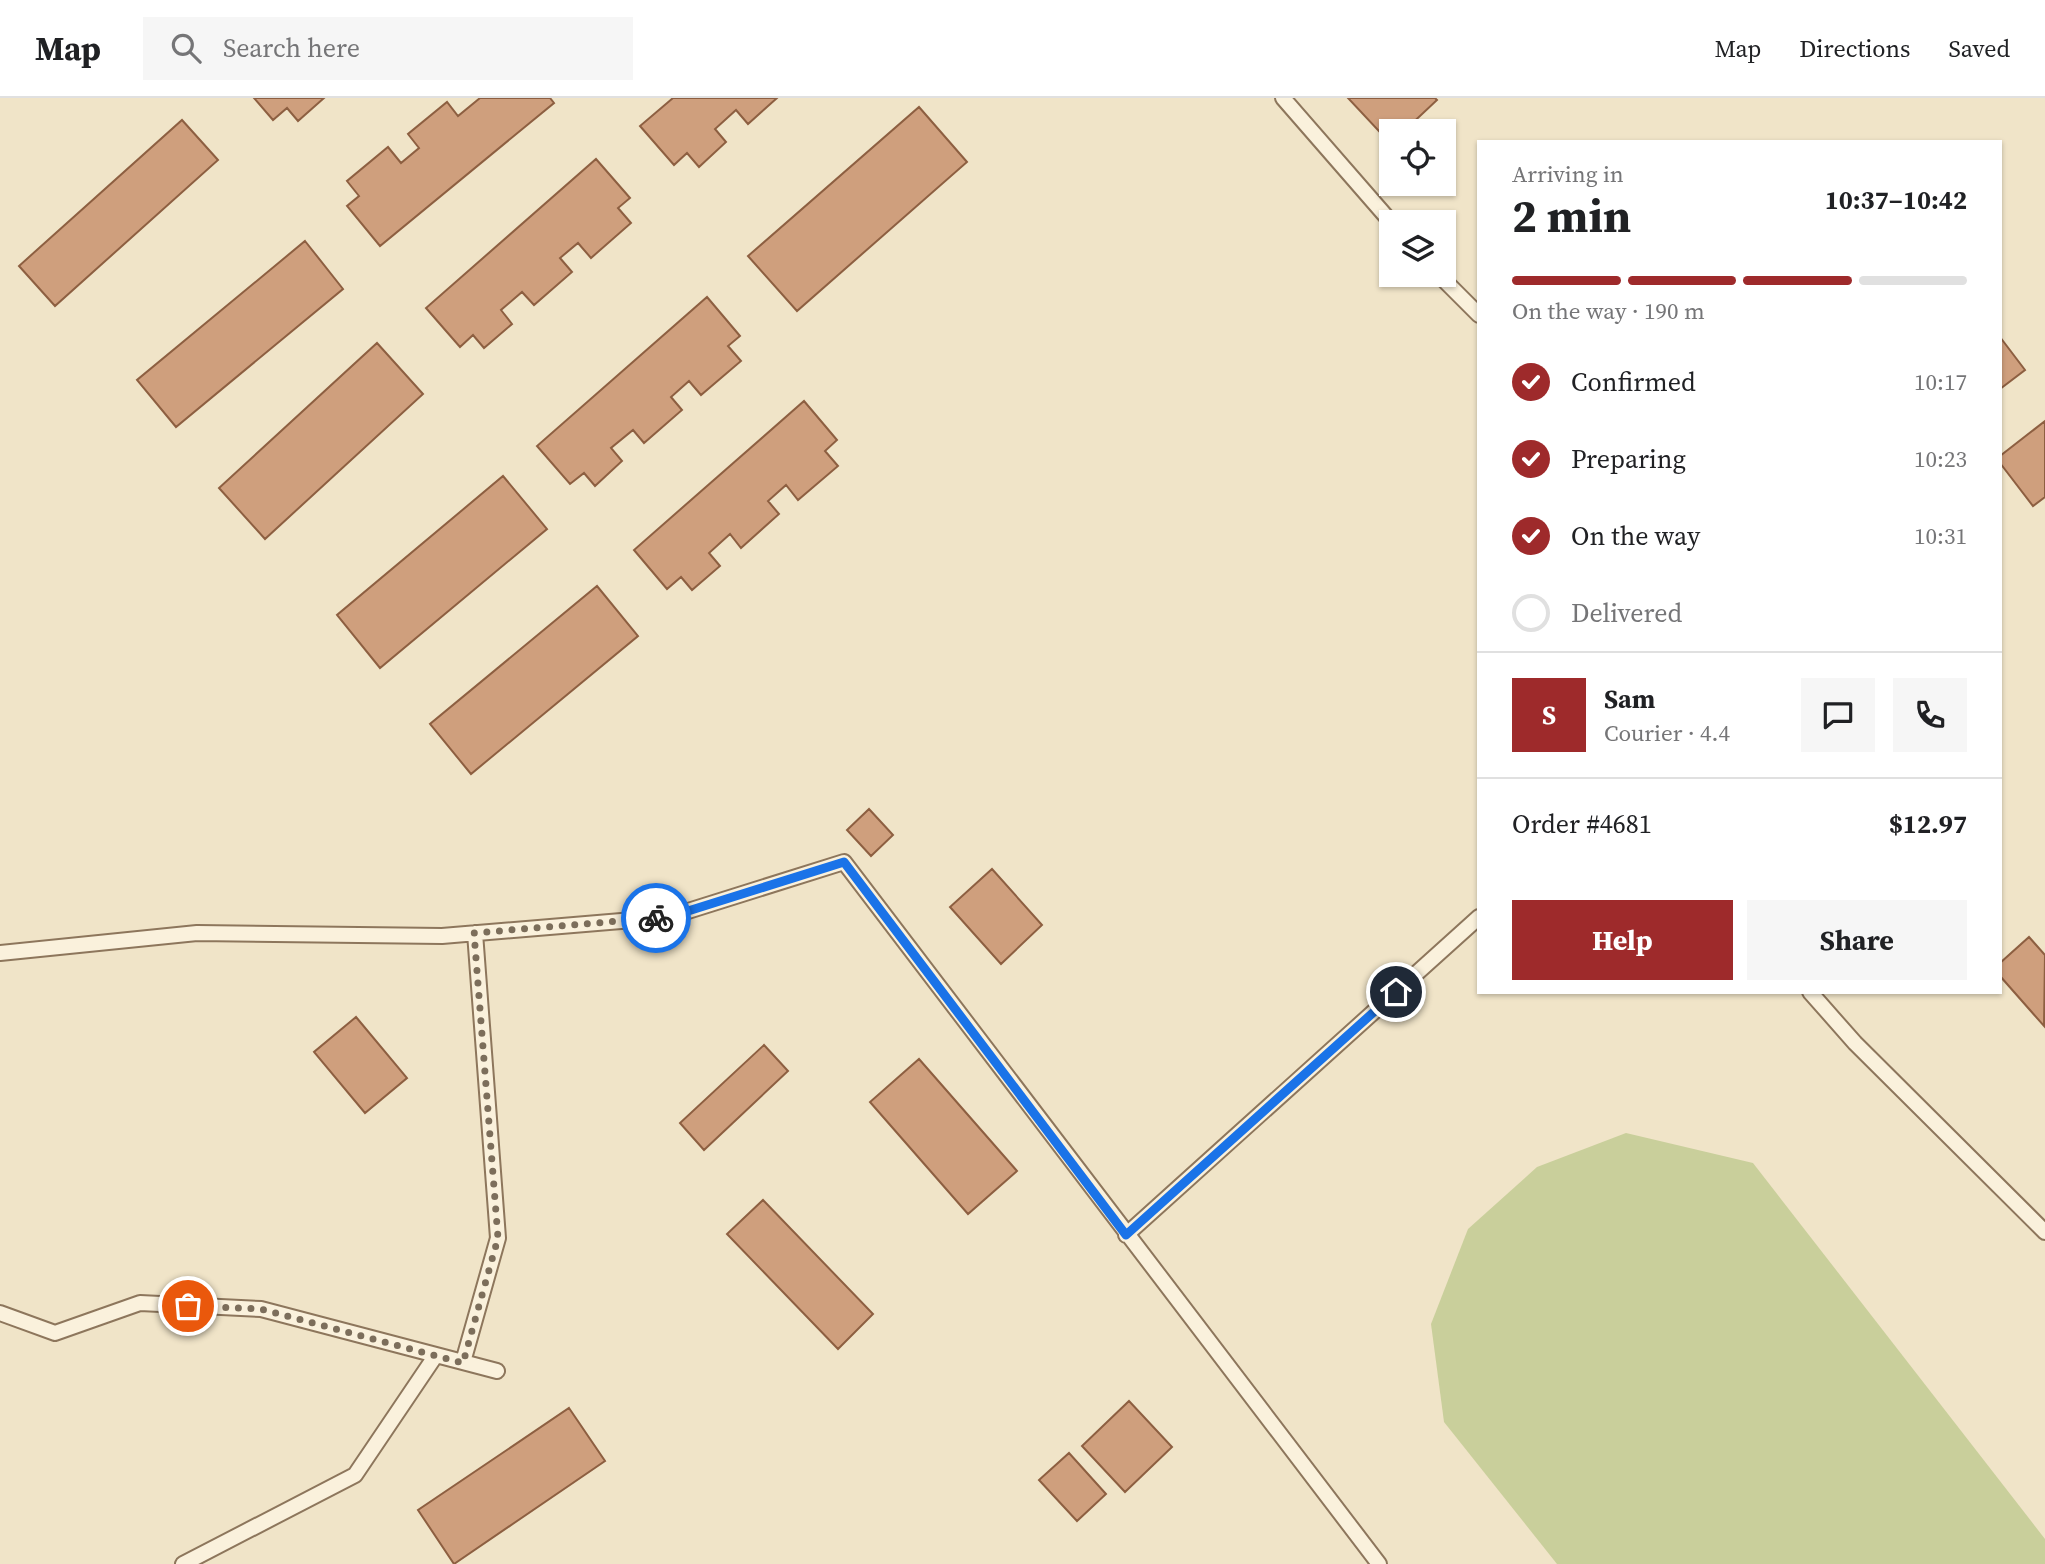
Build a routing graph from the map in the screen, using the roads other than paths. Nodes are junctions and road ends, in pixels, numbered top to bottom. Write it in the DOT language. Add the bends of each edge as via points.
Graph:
graph roads {
  1 [pos="1283,98"];
  2 [pos="1381,210"];
  3 [pos="1451,287"];
  4 [pos="1477,313"];
  5 [pos="1477,919"];
  6 [pos="474,933"];
  7 [pos="0,953"];
  8 [pos="1812,994"];
  9 [pos="2045,1232"];
  10 [pos="1126,1235"];
  11 [pos="0,1313"];
  12 [pos="436,1355"];
  13 [pos="463,1363"];
  14 [pos="497,1371"];
  15 [pos="183,1564"];
  16 [pos="1379,1564"];
  1 -- 2 [label="lane"];
  3 -- 4 [label="lane"];
  5 -- 10 [label="lane"];
  6 -- 7 [label="lane" via="197,933"];
  6 -- 10 [label="lane" via="669,917 844,862"];
  6 -- 13 [label="lane" via="498,1238"];
  8 -- 9 [label="lane"];
  10 -- 16 [label="lane"];
  11 -- 12 [label="lane" via="55,1333 140,1303 261,1309"];
  12 -- 13 [label="lane"];
  12 -- 15 [label="lane" via="355,1475"];
  13 -- 14 [label="lane"];
}
